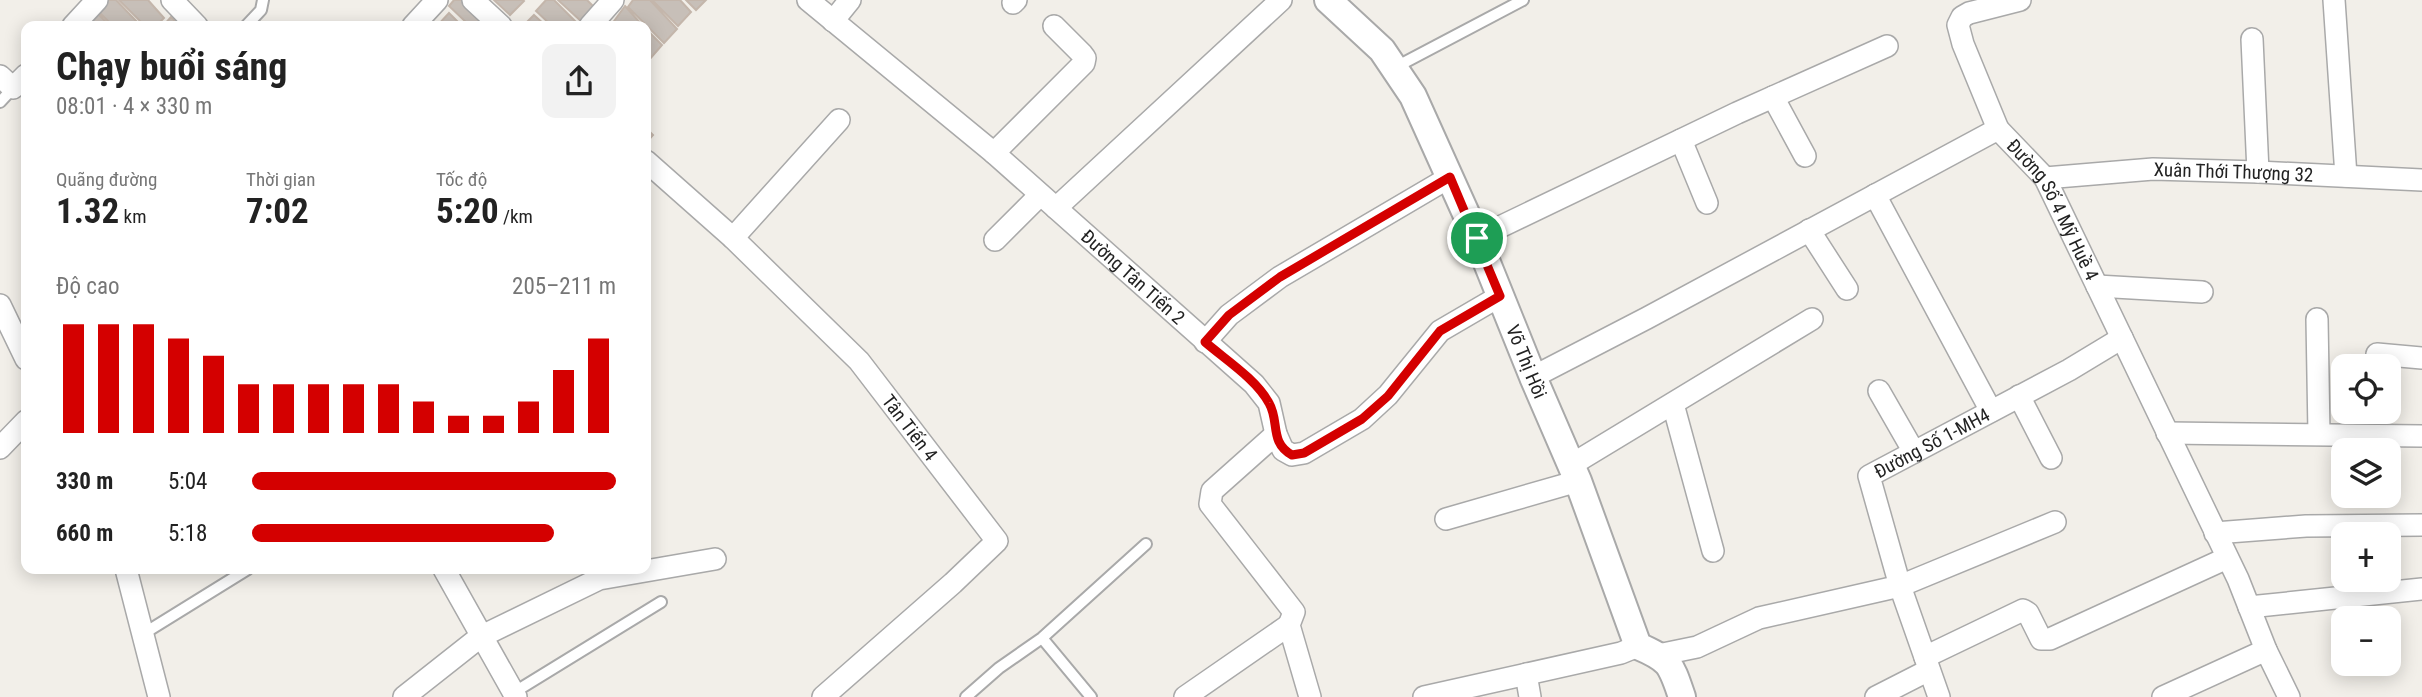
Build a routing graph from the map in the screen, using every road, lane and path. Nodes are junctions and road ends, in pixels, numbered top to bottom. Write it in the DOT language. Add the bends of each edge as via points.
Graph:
graph roads {
  1 [pos="97,0"];
  2 [pos="172,0"];
  3 [pos="263,0"];
  4 [pos="437,0"];
  5 [pos="473,0"];
  6 [pos="614,0"];
  7 [pos="808,0"];
  8 [pos="850,0"];
  9 [pos="1282,0"];
  10 [pos="1328,0"];
  11 [pos="1523,0"];
  12 [pos="2020,0"];
  13 [pos="2334,0"];
  14 [pos="78,21"];
  15 [pos="192,21"];
  16 [pos="251,21"];
  17 [pos="418,21"];
  18 [pos="496,21"];
  19 [pos="595,21"];
  20 [pos="833,21"];
  21 [pos="1054,26"];
  22 [pos="2252,39"];
  23 [pos="1887,46"];
  24 [pos="1394,68"];
  25 [pos="1773,97"];
  26 [pos="839,120"];
  27 [pos="1998,129"];
  28 [pos="1681,140"];
  29 [pos="994,153"];
  30 [pos="1805,156"];
  31 [pos="651,165"];
  32 [pos="2258,172"];
  33 [pos="2346,176"];
  34 [pos="1450,177"];
  35 [pos="2045,178"];
  36 [pos="2422,180"];
  37 [pos="1875,195"];
  38 [pos="1048,202"];
  39 [pos="1707,203"];
  40 [pos="1809,230"];
  41 [pos="733,238"];
  42 [pos="1477,238"];
  43 [pos="995,240"];
  44 [pos="2096,286"];
  45 [pos="1847,289"];
  46 [pos="2202,292"];
  47 [pos="1500,296"];
  48 [pos="0,305"];
  49 [pos="1812,319"];
  50 [pos="2317,319"];
  51 [pos="2122,338"];
  52 [pos="1205,342"];
  53 [pos="21,349"];
  54 [pos="2401,356"];
  55 [pos="2422,358"];
  56 [pos="1533,377"];
  57 [pos="1879,391"];
  58 [pos="2019,396"];
  59 [pos="1673,404"];
  60 [pos="1991,411"];
  61 [pos="21,426"];
  62 [pos="2167,433"];
  63 [pos="1276,434"];
  64 [pos="2319,435"];
  65 [pos="2422,436"];
  66 [pos="0,448"];
  67 [pos="1914,452"];
  68 [pos="2051,458"];
  69 [pos="1574,473"];
  70 [pos="1446,519"];
  71 [pos="2055,523"];
  72 [pos="2422,525"];
  73 [pos="2215,533"];
  74 [pos="1146,544"];
  75 [pos="1713,551"];
  76 [pos="2227,558"];
  77 [pos="715,559"];
  78 [pos="651,570"];
  79 [pos="127,574"];
  80 [pos="240,574"];
  81 [pos="447,574"];
  82 [pos="628,574"];
  83 [pos="1900,586"];
  84 [pos="2422,589"];
  85 [pos="662,602"];
  86 [pos="2249,607"];
  87 [pos="1289,625"];
  88 [pos="143,634"];
  89 [pos="480,637"];
  90 [pos="1042,638"];
  91 [pos="1648,650"];
  92 [pos="2266,650"];
  93 [pos="1927,664"];
  94 [pos="1526,674"];
  95 [pos="2279,694"];
  96 [pos="514,695"];
  97 [pos="159,697"];
  98 [pos="404,697"];
  99 [pos="823,697"];
  100 [pos="966,697"];
  101 [pos="1091,697"];
  102 [pos="1185,697"];
  103 [pos="1310,697"];
  104 [pos="1424,697"];
  105 [pos="1530,697"];
  106 [pos="1682,697"];
  107 [pos="1876,697"];
  108 [pos="1939,697"];
  109 [pos="2163,697"];
  1 -- 14 [label="street"];
  2 -- 15 [label="street"];
  3 -- 16 [label="lane"];
  4 -- 17 [label="street"];
  5 -- 18 [label="street"];
  6 -- 19 [label="street"];
  7 -- 20 [label="street, Đường Tân Tiến 2"];
  8 -- 20 [label="street"];
  9 -- 38 [label="street"];
  10 -- 24 [label="street, Võ Thị Hồi" via="1382,50"];
  11 -- 24 [label="lane"];
  12 -- 27 [label="street" via="1969,13 1958,25"];
  13 -- 33 [label="street"];
  20 -- 29 [label="street, Đường Tân Tiến 2"];
  21 -- 29 [label="street" via="1082,54 1084,63"];
  22 -- 32 [label="street"];
  23 -- 25 [label="street"];
  24 -- 34 [label="street, Võ Thị Hồi" via="1413,96"];
  25 -- 28 [label="street"];
  25 -- 30 [label="street"];
  26 -- 41 [label="street"];
  27 -- 35 [label="street, Đường Số 4 Mỹ Huề 4"];
  27 -- 37 [label="street, Đường Số 4 Mỹ Huề 4"];
  28 -- 39 [label="street"];
  28 -- 42 [label="street"];
  29 -- 38 [label="street, Đường Tân Tiến 2"];
  31 -- 41 [label="street, Tân Tiến 4"];
  32 -- 33 [label="street, Xuân Thới Thượng 32"];
  32 -- 35 [label="street, Xuân Thới Thượng 32" via="2153,169"];
  33 -- 36 [label="street, Xuân Thới Thượng 32"];
  34 -- 42 [label="street, Võ Thị Hồi"];
  34 -- 52 [label="street" via="1280,277 1229,315"];
  35 -- 44 [label="street, Đường Số 4 Mỹ Huề 4"];
  37 -- 40 [label="street, Đường Số 4 Mỹ Huề 4"];
  37 -- 60 [label="street"];
  38 -- 43 [label="street"];
  38 -- 52 [label="street, Đường Tân Tiến 2"];
  40 -- 45 [label="street"];
  40 -- 56 [label="street, Đường Số 4 Mỹ Huề 4"];
  41 -- 99 [label="street, Tân Tiến 4" via="859,361 997,541"];
  42 -- 47 [label="street, Võ Thị Hồi"];
  44 -- 46 [label="street"];
  44 -- 51 [label="street, Đường Số 4 Mỹ Huề 4"];
  47 -- 56 [label="street, Võ Thị Hồi"];
  47 -- 63 [label="street" via="1440,331 1388,396 1362,419 1304,453 1292,455 1283,450"];
  48 -- 53 [label="street"];
  49 -- 59 [label="street"];
  50 -- 64 [label="street"];
  51 -- 58 [label="street, Đường Số 1-MH4"];
  51 -- 62 [label="street, Đường Số 4 Mỹ Huề 4"];
  52 -- 63 [label="street, Đường Tân Tiến 2" via="1269,403"];
  54 -- 55 [label="street"];
  56 -- 69 [label="street, Võ Thị Hồi"];
  57 -- 67 [label="street"];
  58 -- 60 [label="street, Đường Số 1-MH4"];
  58 -- 68 [label="street"];
  59 -- 69 [label="street"];
  59 -- 75 [label="street"];
  60 -- 67 [label="street, Đường Số 1-MH4"];
  61 -- 66 [label="street"];
  62 -- 64 [label="street"];
  62 -- 73 [label="street, Đường Số 4 Mỹ Huề 4"];
  63 -- 87 [label="street" via="1212,491 1210,504 1294,612"];
  64 -- 65 [label="street"];
  67 -- 83 [label="street, Đường Số 1-MH4" via="1870,476"];
  69 -- 70 [label="street"];
  69 -- 91 [label="street, Võ Thị Hồi"];
  71 -- 83 [label="street"];
  72 -- 73 [label="street"];
  73 -- 76 [label="street, Đường Số 4 Mỹ Huề 4"];
  74 -- 90 [label="lane"];
  76 -- 86 [label="street, Đường Số 4 Mỹ Huề 4"];
  76 -- 93 [label="street" via="2047,640 2040,637 2023,610"];
  77 -- 78 [label="street"];
  79 -- 88 [label="street"];
  80 -- 88 [label="lane"];
  81 -- 89 [label="street"];
  82 -- 89 [label="street" via="599,579"];
  83 -- 91 [label="street" via="1759,618 1697,647"];
  83 -- 93 [label="street, Đường Số 1-MH4"];
  84 -- 86 [label="street"];
  85 -- 96 [label="lane"];
  86 -- 92 [label="street, Đường Số 4 Mỹ Huề 4"];
  87 -- 102 [label="street"];
  87 -- 103 [label="street"];
  88 -- 97 [label="street"];
  89 -- 96 [label="street"];
  89 -- 98 [label="street"];
  90 -- 100 [label="lane"];
  90 -- 101 [label="lane"];
  91 -- 94 [label="street"];
  91 -- 106 [label="street, Võ Thị Hồi" via="1672,667"];
  92 -- 95 [label="street, Đường Số 4 Mỹ Huề 4"];
  92 -- 109 [label="street"];
  93 -- 107 [label="street"];
  93 -- 108 [label="street, Đường Số 1-MH4"];
  94 -- 104 [label="street"];
  94 -- 105 [label="street"];
}
